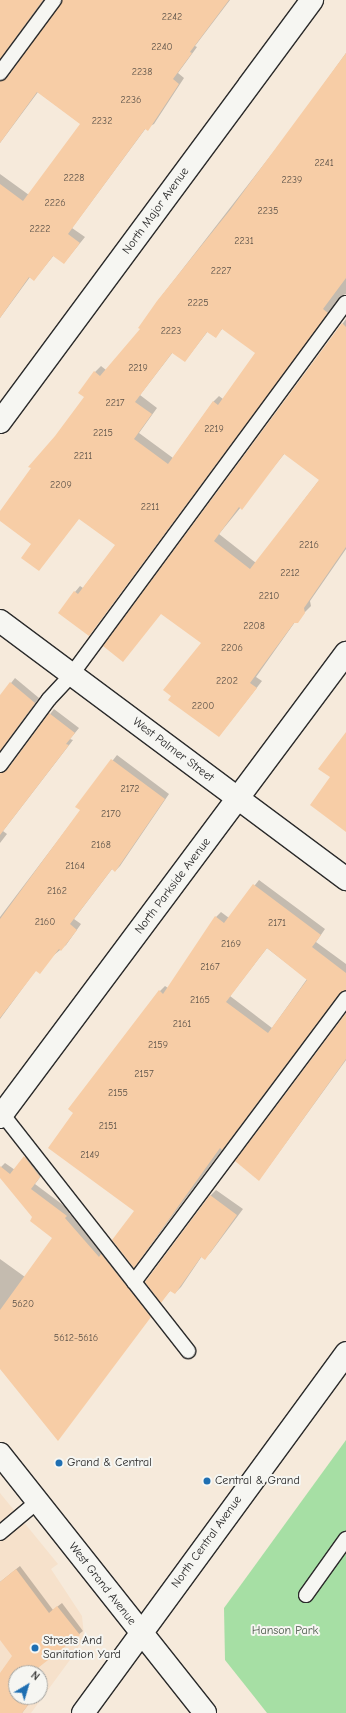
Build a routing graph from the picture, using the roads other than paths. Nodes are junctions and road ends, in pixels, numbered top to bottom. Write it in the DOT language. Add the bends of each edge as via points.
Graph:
graph roads {
  1 [pos="54,0"];
  2 [pos="312,0"];
  3 [pos="0,73"];
  4 [pos="346,303"];
  5 [pos="0,422"];
  6 [pos="0,620"];
  7 [pos="346,654"];
  8 [pos="72,674"];
  9 [pos="0,765"];
  10 [pos="238,799"];
  11 [pos="346,879"];
  12 [pos="346,999"];
  13 [pos="1,1114"];
  14 [pos="134,1282"];
  15 [pos="188,1351"];
  16 [pos="346,1353"];
  17 [pos="0,1454"];
  18 [pos="37,1502"];
  19 [pos="0,1533"];
  20 [pos="346,1539"];
  21 [pos="306,1595"];
  22 [pos="141,1633"];
  23 [pos="83,1713"];
  24 [pos="205,1713"];
  1 -- 3 [label="lane"];
  2 -- 5 [label="street, North Major Avenue"];
  4 -- 8 [label="lane"];
  6 -- 8 [label="street, West Palmer Street"];
  7 -- 10 [label="street, North Parkside Avenue"];
  8 -- 9 [label="lane" via="49,699"];
  8 -- 10 [label="street, West Palmer Street"];
  10 -- 11 [label="street, West Palmer Street"];
  10 -- 13 [label="street, North Parkside Avenue"];
  12 -- 14 [label="lane"];
  13 -- 14 [label="lane"];
  14 -- 15 [label="lane"];
  16 -- 22 [label="street, North Central Avenue"];
  17 -- 18 [label="street, West Grand Avenue"];
  18 -- 19 [label="lane"];
  18 -- 22 [label="street, West Grand Avenue"];
  20 -- 21 [label="lane"];
  22 -- 23 [label="street, North Central Avenue"];
  22 -- 24 [label="street, West Grand Avenue"];
}
